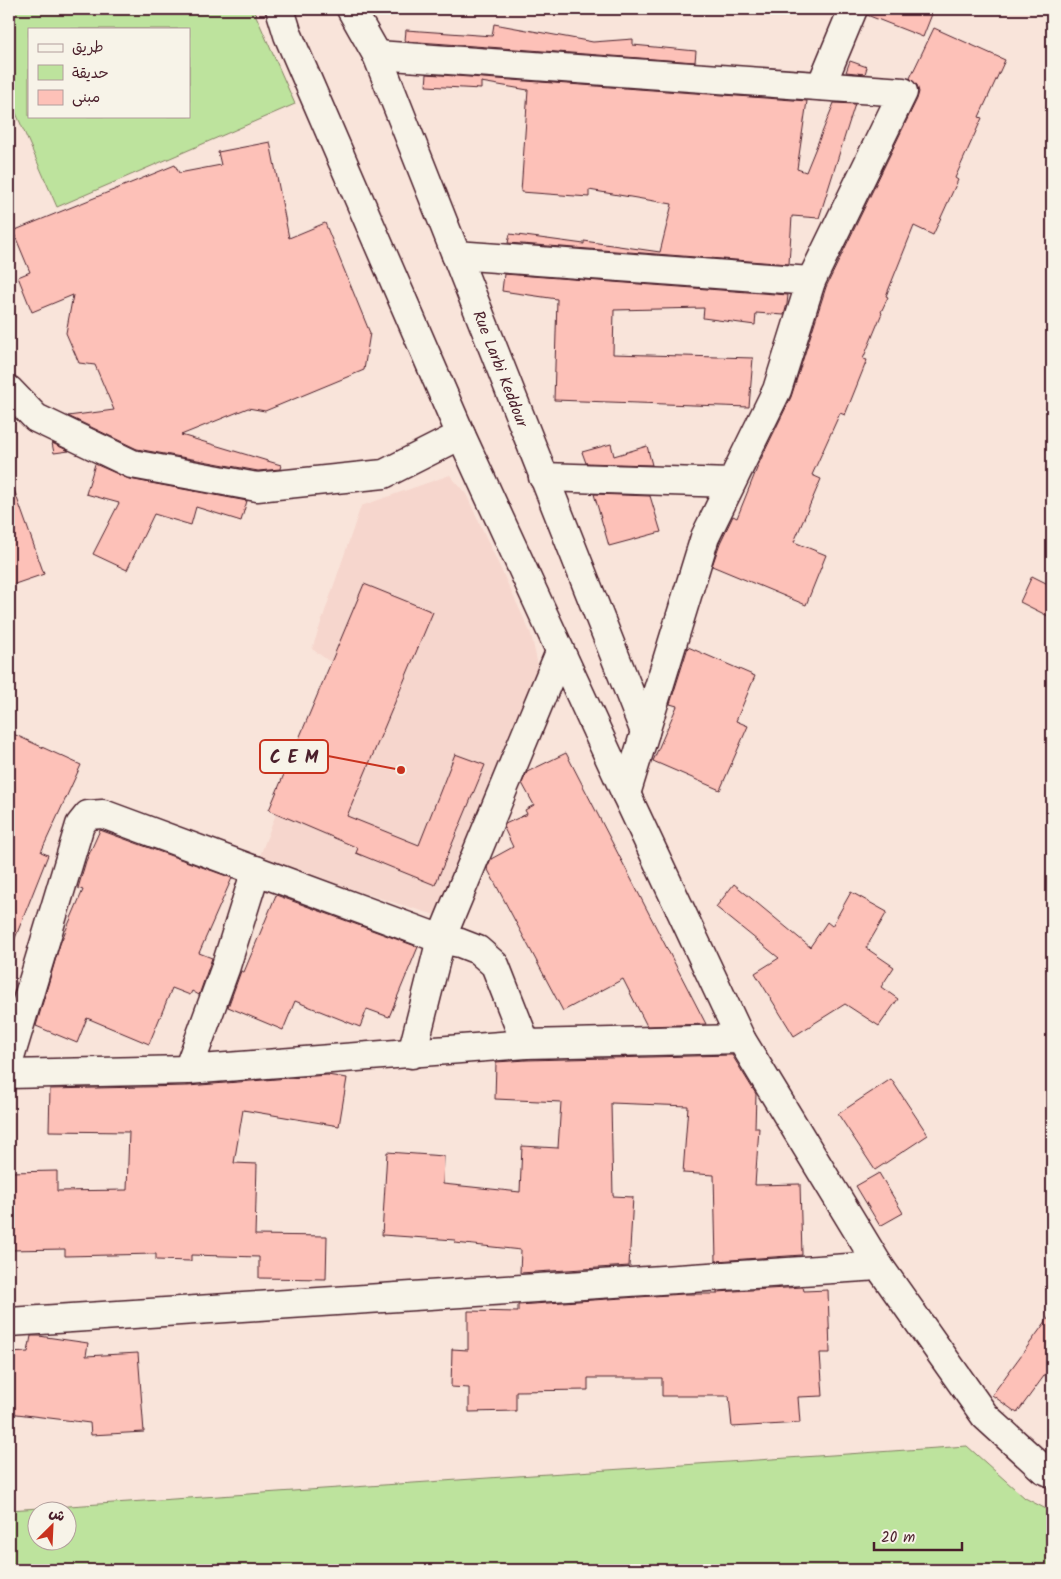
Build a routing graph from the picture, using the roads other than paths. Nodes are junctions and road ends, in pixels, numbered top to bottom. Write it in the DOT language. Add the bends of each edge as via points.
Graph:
graph roads {
  1 [pos="280,9"];
  2 [pos="351,9"];
  3 [pos="853,9"];
  4 [pos="376,55"];
  5 [pos="821,86"];
  6 [pos="456,255"];
  7 [pos="811,281"];
  8 [pos="9,390"];
  9 [pos="461,435"];
  10 [pos="544,477"];
  11 [pos="731,483"];
  12 [pos="560,652"];
  13 [pos="645,732"];
  14 [pos="626,794"];
  15 [pos="256,870"];
  16 [pos="441,939"];
  17 [pos="741,1039"];
  18 [pos="526,1044"];
  19 [pos="412,1054"];
  20 [pos="9,1061"];
  21 [pos="188,1070"];
  22 [pos="9,1074"];
  23 [pos="879,1266"];
  24 [pos="9,1322"];
  25 [pos="1052,1473"];
  1 -- 9 [label="street" via="288,35"];
  2 -- 4 [label="street, Rue Larbi Keddour"];
  3 -- 5 [label="street"];
  4 -- 5 [label="street"];
  4 -- 6 [label="street, Rue Larbi Keddour"];
  5 -- 7 [label="street" via="902,92"];
  6 -- 7 [label="street"];
  6 -- 10 [label="street, Rue Larbi Keddour"];
  7 -- 11 [label="street" via="777,390"];
  8 -- 9 [label="street" via="36,418 132,464 257,487 384,474"];
  9 -- 12 [label="street"];
  10 -- 11 [label="street"];
  10 -- 13 [label="street, Rue Larbi Keddour"];
  11 -- 13 [label="street" via="705,537"];
  12 -- 14 [label="street"];
  12 -- 16 [label="street"];
  13 -- 14 [label="street"];
  14 -- 17 [label="street"];
  15 -- 16 [label="street"];
  15 -- 20 [label="street" via="103,814 88,815 80,825"];
  15 -- 21 [label="street" via="225,969"];
  16 -- 18 [label="street" via="478,950 495,965"];
  16 -- 19 [label="street"];
  17 -- 18 [label="street"];
  17 -- 23 [label="street"];
  18 -- 19 [label="street"];
  19 -- 21 [label="street"];
  21 -- 22 [label="street"];
  23 -- 24 [label="street"];
  23 -- 25 [label="street" via="985,1416"];
}
